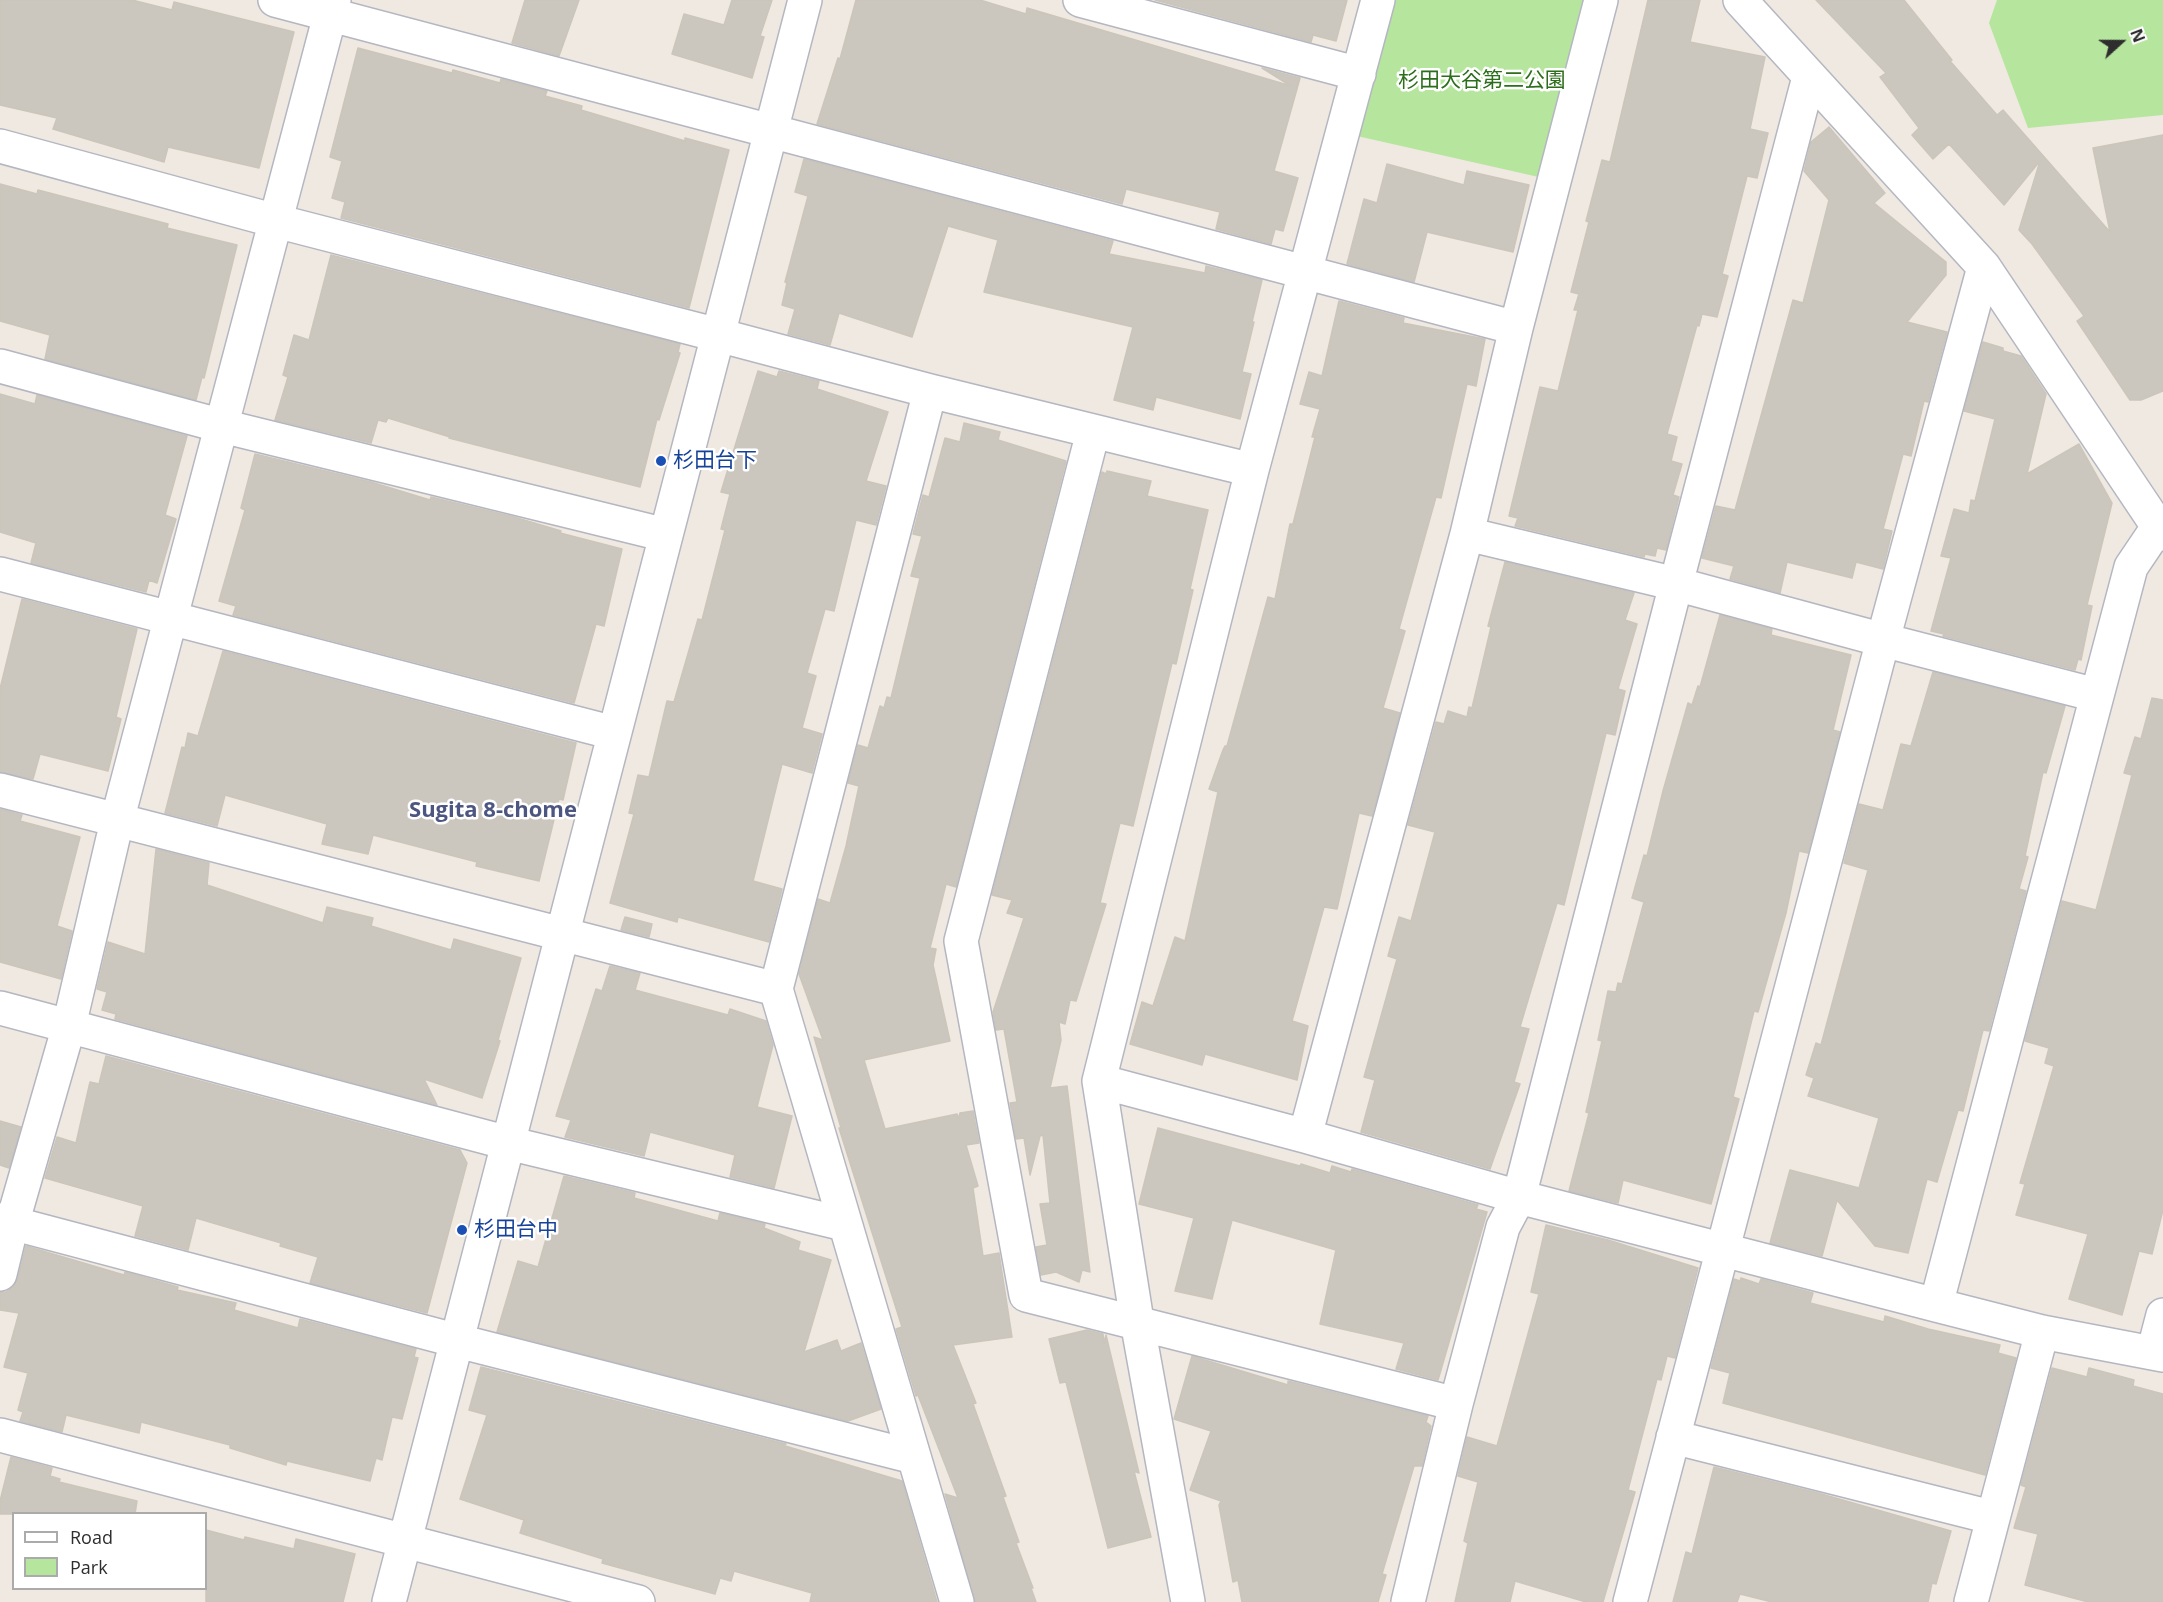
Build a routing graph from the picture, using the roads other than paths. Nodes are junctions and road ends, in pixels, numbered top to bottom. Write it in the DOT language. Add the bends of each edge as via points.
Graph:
graph roads {
  1 [pos="275,0"];
  2 [pos="805,0"];
  3 [pos="1080,0"];
  4 [pos="1378,0"];
  5 [pos="1601,0"];
  6 [pos="1740,0"];
  7 [pos="332,7"];
  8 [pos="1359,74"];
  9 [pos="1809,77"];
  10 [pos="770,131"];
  11 [pos="0,146"];
  12 [pos="276,221"];
  13 [pos="1984,267"];
  14 [pos="1306,273"];
  15 [pos="1516,328"];
  16 [pos="718,334"];
  17 [pos="0,366"];
  18 [pos="930,392"];
  19 [pos="222,426"];
  20 [pos="1093,432"];
  21 [pos="1252,470"];
  22 [pos="2161,528"];
  23 [pos="1467,534"];
  24 [pos="666,535"];
  25 [pos="0,574"];
  26 [pos="1676,584"];
  27 [pos="171,620"];
  28 [pos="1883,640"];
  29 [pos="2096,695"];
  30 [pos="614,734"];
  31 [pos="0,790"];
  32 [pos="117,821"];
  33 [pos="562,935"];
  34 [pos="776,989"];
  35 [pos="0,1008"];
  36 [pos="69,1026"];
  37 [pos="1099,1081"];
  38 [pos="1305,1136"];
  39 [pos="508,1143"];
  40 [pos="1520,1197"];
  41 [pos="6,1222"];
  42 [pos="844,1224"];
  43 [pos="1724,1250"];
  44 [pos="0,1274"];
  45 [pos="1936,1305"];
  46 [pos="2163,1315"];
  47 [pos="1137,1322"];
  48 [pos="2042,1332"];
  49 [pos="458,1341"];
  50 [pos="2158,1354"];
  51 [pos="1456,1404"];
  52 [pos="0,1435"];
  53 [pos="1673,1437"];
  54 [pos="914,1456"];
  55 [pos="1992,1517"];
  56 [pos="405,1542"];
  57 [pos="389,1602"];
  58 [pos="638,1602"];
  59 [pos="957,1602"];
  60 [pos="1188,1602"];
  61 [pos="1408,1602"];
  62 [pos="1630,1602"];
  63 [pos="1971,1602"];
  1 -- 7 [label="street"];
  2 -- 10 [label="street"];
  3 -- 8 [label="street"];
  4 -- 8 [label="street"];
  5 -- 15 [label="street"];
  6 -- 9 [label="street"];
  7 -- 10 [label="street"];
  7 -- 12 [label="street"];
  8 -- 14 [label="street"];
  9 -- 13 [label="street"];
  9 -- 26 [label="street"];
  10 -- 14 [label="street"];
  10 -- 16 [label="street"];
  11 -- 12 [label="street"];
  12 -- 16 [label="street"];
  12 -- 19 [label="street"];
  13 -- 22 [label="street"];
  13 -- 28 [label="street"];
  14 -- 15 [label="street"];
  14 -- 21 [label="street"];
  15 -- 23 [label="street"];
  16 -- 18 [label="street"];
  16 -- 24 [label="street"];
  17 -- 19 [label="street"];
  18 -- 20 [label="street"];
  18 -- 34 [label="street"];
  19 -- 24 [label="street"];
  19 -- 27 [label="street"];
  20 -- 21 [label="street"];
  20 -- 47 [label="street" via="961,941 1026,1294"];
  21 -- 37 [label="street"];
  22 -- 29 [label="street" via="2131,567"];
  23 -- 26 [label="street"];
  23 -- 38 [label="street"];
  24 -- 30 [label="street"];
  25 -- 27 [label="street"];
  26 -- 28 [label="street"];
  26 -- 40 [label="street"];
  27 -- 30 [label="street"];
  27 -- 32 [label="street"];
  28 -- 29 [label="street"];
  28 -- 43 [label="street"];
  29 -- 45 [label="street"];
  30 -- 33 [label="street"];
  31 -- 32 [label="street"];
  32 -- 33 [label="street"];
  32 -- 36 [label="street"];
  33 -- 34 [label="street"];
  33 -- 39 [label="street"];
  34 -- 42 [label="street"];
  35 -- 36 [label="street"];
  36 -- 39 [label="street"];
  36 -- 41 [label="street"];
  37 -- 38 [label="street"];
  37 -- 47 [label="street"];
  38 -- 40 [label="street"];
  39 -- 42 [label="street"];
  39 -- 49 [label="street"];
  40 -- 43 [label="street"];
  40 -- 51 [label="street" via="1503,1227"];
  41 -- 44 [label="street"];
  41 -- 49 [label="street"];
  42 -- 54 [label="street"];
  43 -- 45 [label="street"];
  43 -- 53 [label="street"];
  45 -- 48 [label="street"];
  46 -- 50 [label="street"];
  47 -- 51 [label="street"];
  47 -- 60 [label="street"];
  48 -- 50 [label="street"];
  48 -- 55 [label="street"];
  49 -- 54 [label="street"];
  49 -- 56 [label="street"];
  51 -- 61 [label="street"];
  52 -- 56 [label="street"];
  53 -- 55 [label="street"];
  53 -- 62 [label="street"];
  54 -- 59 [label="street"];
  55 -- 63 [label="street"];
  56 -- 57 [label="street"];
  56 -- 58 [label="street"];
}
